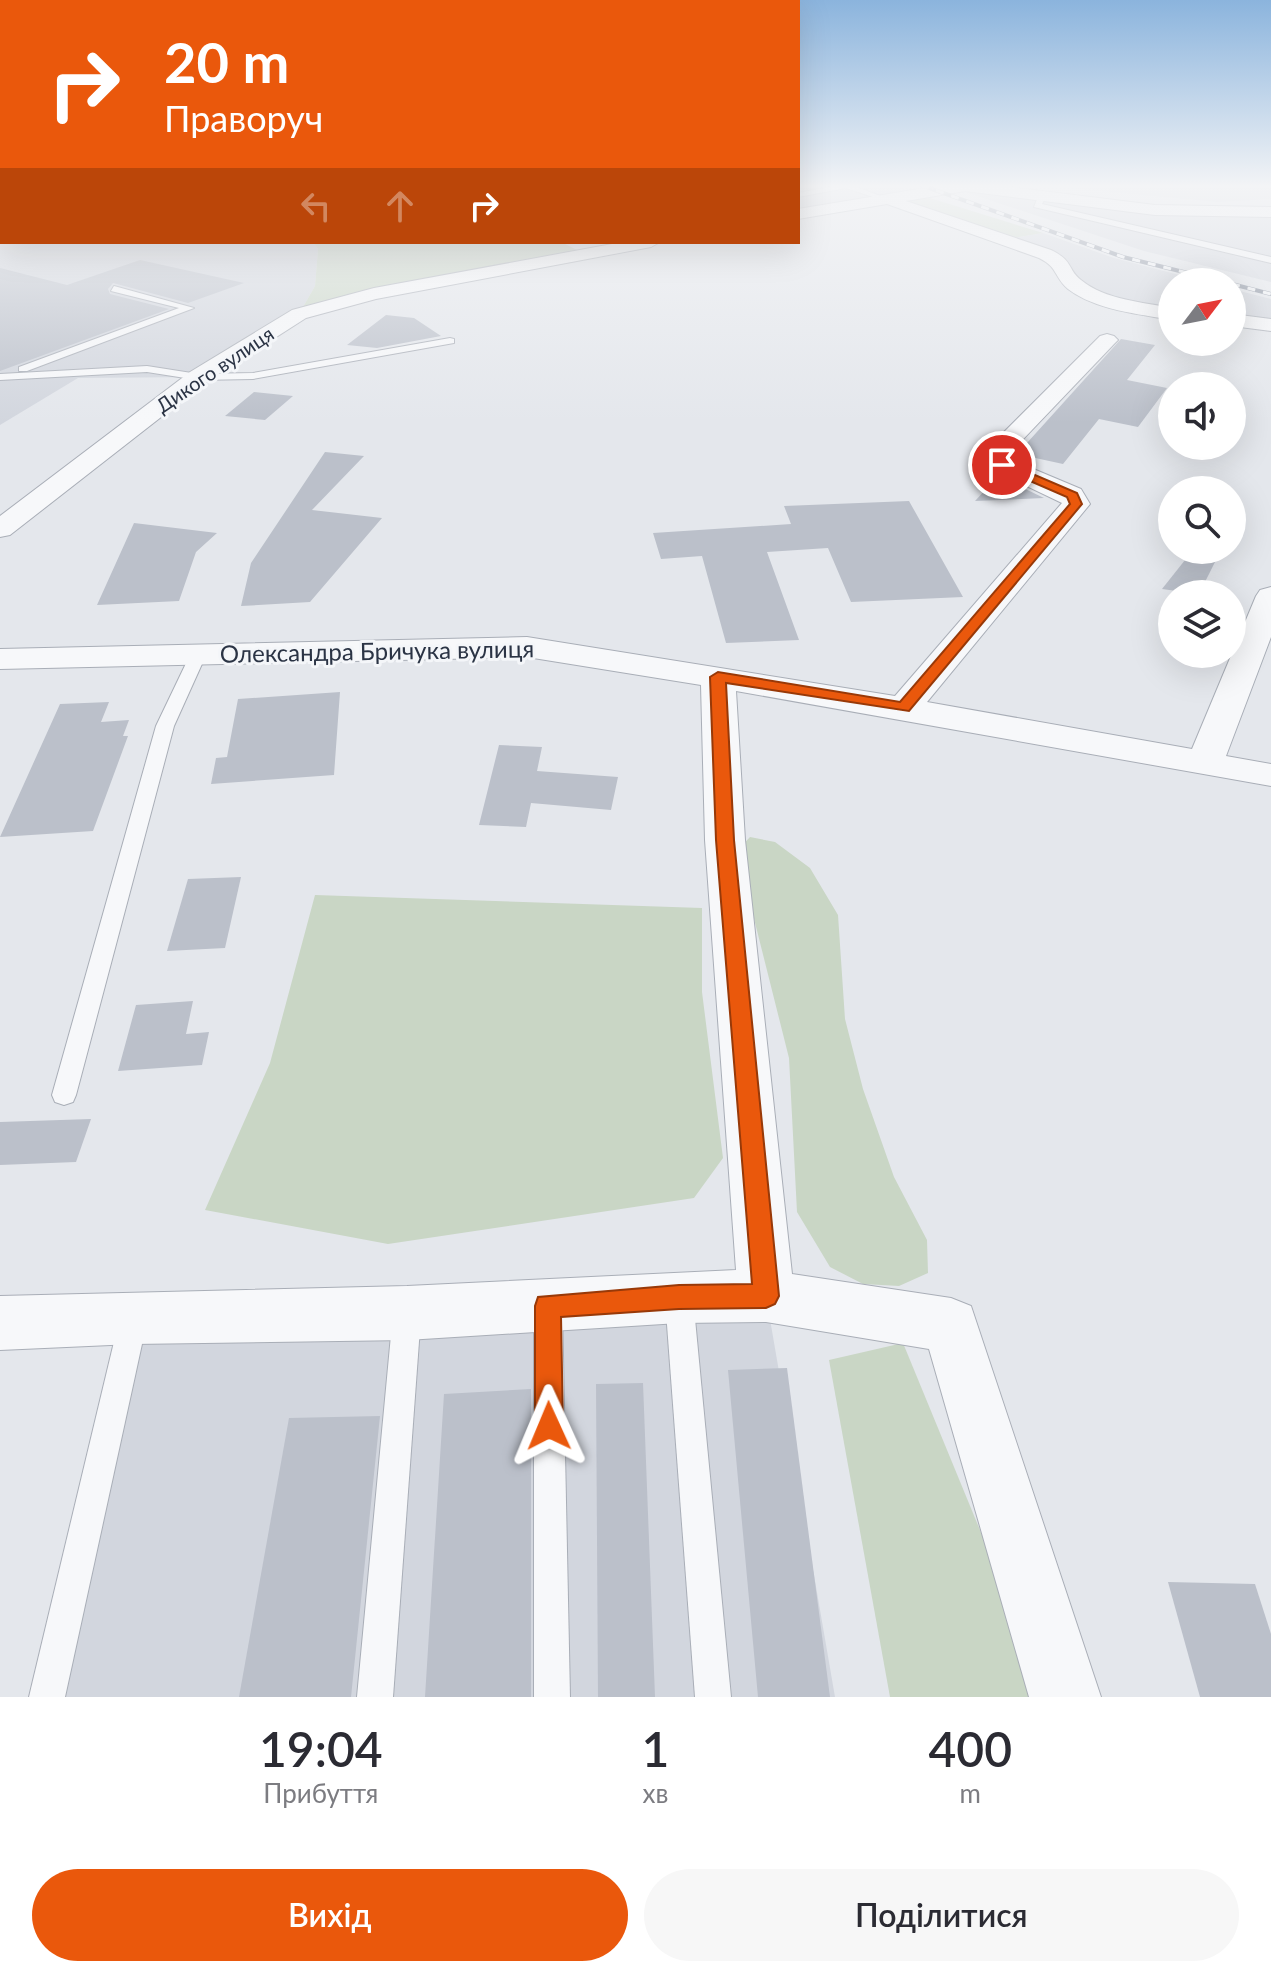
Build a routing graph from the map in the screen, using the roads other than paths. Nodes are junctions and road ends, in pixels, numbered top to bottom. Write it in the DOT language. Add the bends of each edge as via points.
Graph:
graph roads {
  1 [pos="533,264"];
  2 [pos="1062,264"];
  3 [pos="114,289"];
  4 [pos="1158,310"];
  5 [pos="1246,322"];
  6 [pos="1271,325"];
  7 [pos="1107,340"];
  8 [pos="450,341"];
  9 [pos="198,377"];
  10 [pos="0,529"];
  11 [pos="1271,596"];
  12 [pos="198,655"];
  13 [pos="0,659"];
  14 [pos="718,677"];
  15 [pos="903,708"];
  16 [pos="1205,763"];
  17 [pos="1271,775"];
  18 [pos="64,1095"];
  19 [pos="766,1296"];
  20 [pos="679,1297"];
  21 [pos="548,1306"];
  22 [pos="407,1313"];
  23 [pos="133,1317"];
  24 [pos="0,1323"];
  25 [pos="47,1697"];
  26 [pos="375,1697"];
  27 [pos="552,1697"];
  28 [pos="713,1697"];
  29 [pos="1065,1697"];
  1 -- 9 [label="street, Дикого вулиця" via="299,314"];
  2 -- 4 [label="street" via="1079,287"];
  3 -- 9 [label="lane" via="189,308 0,377 147,369"];
  5 -- 6 [label="street"];
  7 -- 15 [label="street" via="996,453 1002,465 1072,495 1076,504"];
  8 -- 9 [label="lane" via="253,376"];
  9 -- 10 [label="street, Дикого вулиця"];
  11 -- 16 [label="street"];
  12 -- 13 [label="street, Олександра Бричука вулиця"];
  12 -- 14 [label="street, Олександра Бричука вулиця" via="527,647"];
  12 -- 18 [label="lane" via="165,726"];
  14 -- 15 [label="street, Олександра Бричука вулиця"];
  14 -- 19 [label="street" via="725,840"];
  15 -- 16 [label="street, Олександра Бричука вулиця"];
  16 -- 17 [label="street, Олександра Бричука вулиця"];
  19 -- 20 [label="street"];
  19 -- 29 [label="street" via="951,1325"];
  20 -- 21 [label="street"];
  20 -- 28 [label="lane"];
  21 -- 22 [label="street"];
  21 -- 27 [label="lane"];
  22 -- 23 [label="street"];
  22 -- 26 [label="lane"];
  23 -- 24 [label="street"];
  23 -- 25 [label="lane"];
}
